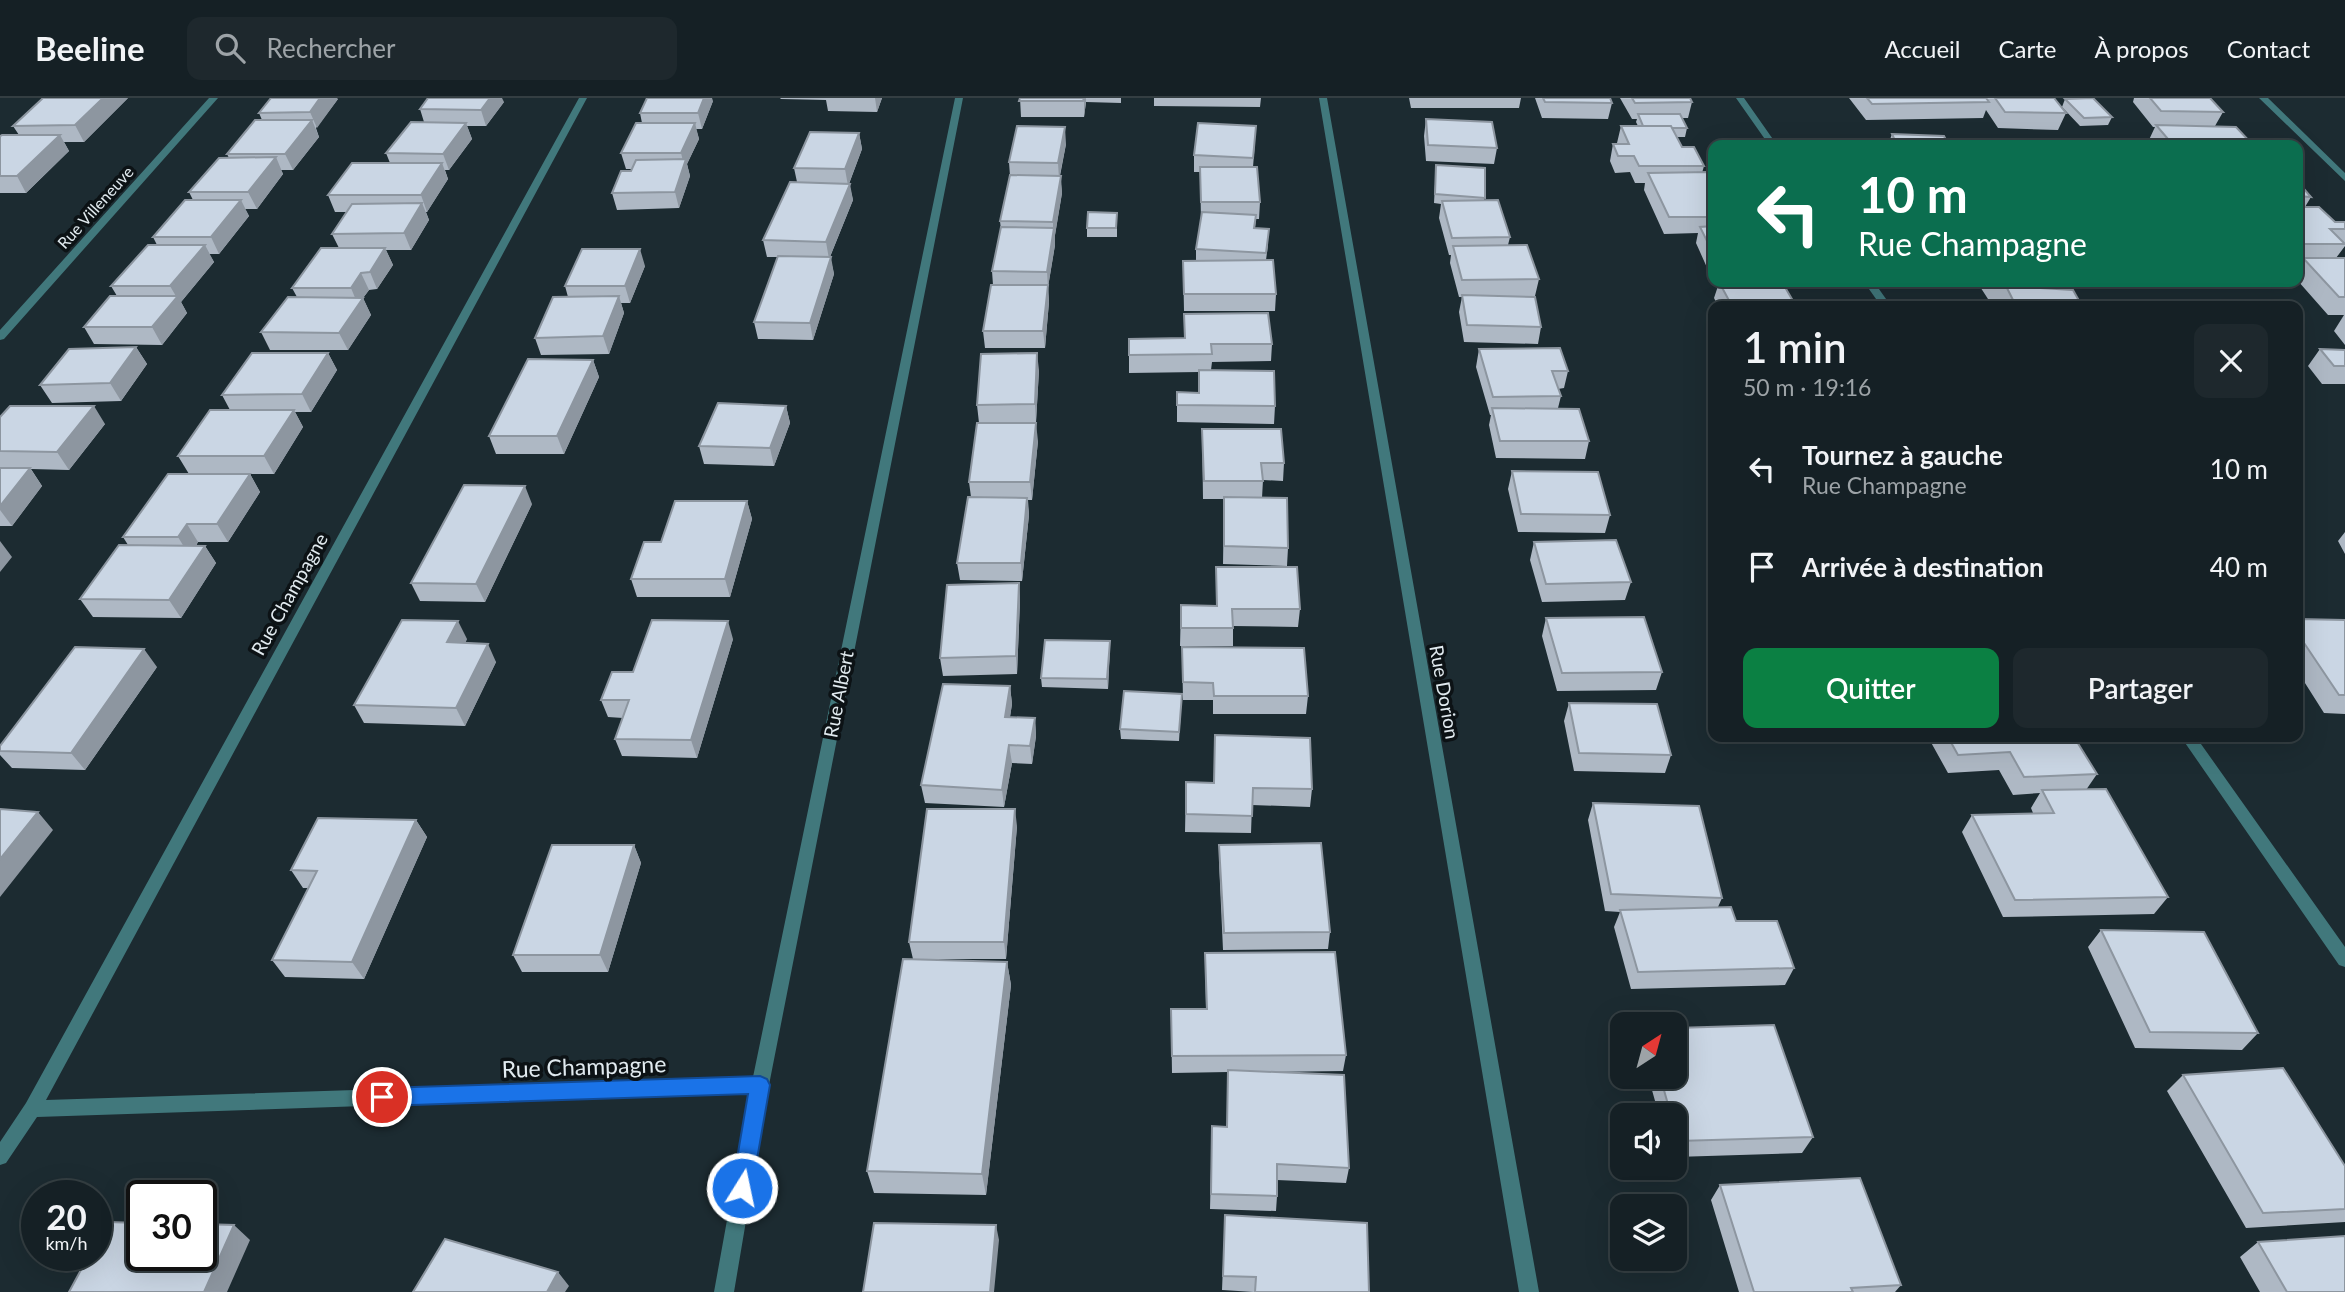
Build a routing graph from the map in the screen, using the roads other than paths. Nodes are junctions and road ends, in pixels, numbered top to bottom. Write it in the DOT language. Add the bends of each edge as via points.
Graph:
graph roads {
  1 [pos="214,98"];
  2 [pos="583,98"];
  3 [pos="958,98"];
  4 [pos="1323,98"];
  5 [pos="1740,98"];
  6 [pos="2263,98"];
  7 [pos="1769,140"];
  8 [pos="2345,178"];
  9 [pos="0,337"];
  10 [pos="2192,742"];
  11 [pos="2345,960"];
  12 [pos="760,1085"];
  13 [pos="32,1109"];
  14 [pos="0,1157"];
  15 [pos="724,1292"];
  16 [pos="1529,1292"];
  1 -- 9 [label="street, Rue Villeneuve"];
  2 -- 13 [label="street, Rue Champagne"];
  3 -- 12 [label="street, Rue Albert"];
  4 -- 16 [label="street, Rue Dorion"];
  5 -- 7 [label="street"];
  6 -- 8 [label="street"];
  10 -- 11 [label="street"];
  12 -- 13 [label="street, Rue Champagne"];
  12 -- 15 [label="street, Rue Albert"];
  13 -- 14 [label="street, Rue Champagne"];
}
